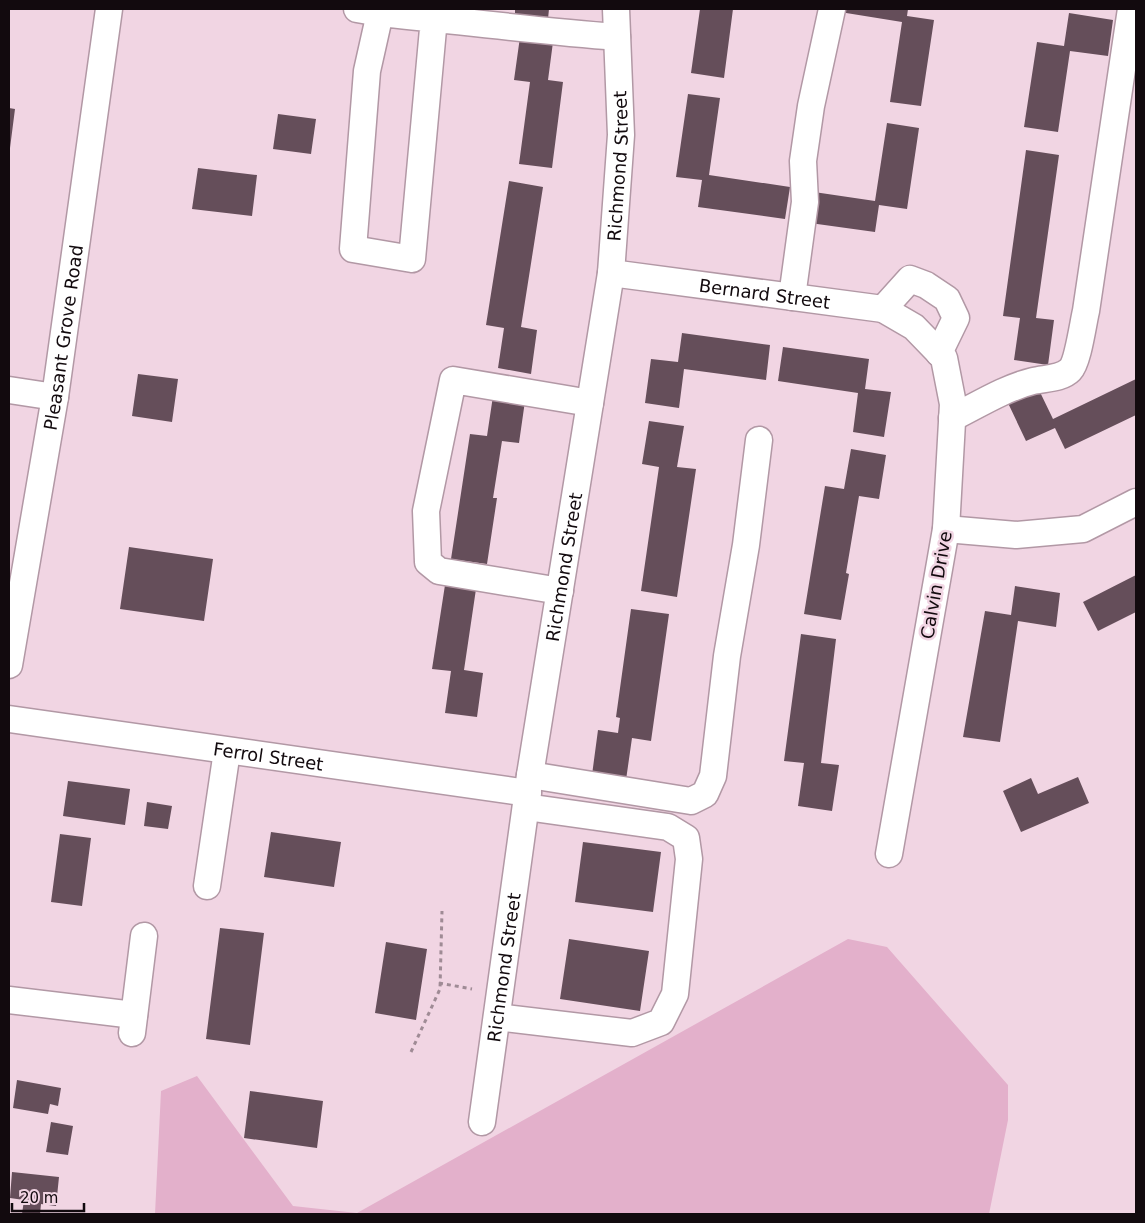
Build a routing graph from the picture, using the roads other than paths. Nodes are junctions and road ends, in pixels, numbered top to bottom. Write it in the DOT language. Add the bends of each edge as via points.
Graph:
graph roads {
  1 [pos="109,9"];
  2 [pos="616,9"];
  3 [pos="832,9"];
  4 [pos="1131,9"];
  5 [pos="369,11"];
  6 [pos="434,18"];
  7 [pos="617,37"];
  8 [pos="611,273"];
  9 [pos="792,297"];
  10 [pos="883,309"];
  11 [pos="914,327"];
  12 [pos="939,353"];
  13 [pos="9,390"];
  14 [pos="55,397"];
  15 [pos="590,402"];
  16 [pos="952,418"];
  17 [pos="760,440"];
  18 [pos="1136,502"];
  19 [pos="946,529"];
  20 [pos="560,592"];
  21 [pos="9,665"];
  22 [pos="9,719"];
  23 [pos="227,751"];
  24 [pos="528,791"];
  25 [pos="889,854"];
  26 [pos="207,886"];
  27 [pos="144,936"];
  28 [pos="9,1000"];
  29 [pos="497,1017"];
  30 [pos="482,1122"];
  1 -- 14 [label="street, Pleasant Grove Road"];
  2 -- 7 [label="street, Richmond Street"];
  3 -- 9 [label="street" via="803,161 805,202"];
  4 -- 16 [label="street" via="1086,311 1075,360 1070,370 1060,376 1032,381 1005,391"];
  5 -- 6 [label="street"];
  5 -- 6 [label="street" via="353,249 412,258"];
  6 -- 7 [label="street"];
  7 -- 8 [label="street, Richmond Street" via="620,135"];
  8 -- 9 [label="street, Bernard Street"];
  8 -- 15 [label="street, Richmond Street"];
  9 -- 10 [label="street, Bernard Street"];
  10 -- 11 [label="street, Bernard Street"];
  10 -- 12 [label="street" via="910,279 947,299 956,318"];
  11 -- 12 [label="street, Calvin Drive"];
  12 -- 16 [label="street, Calvin Drive" via="944,358 953,404"];
  13 -- 14 [label="street"];
  14 -- 21 [label="street, Pleasant Grove Road"];
  15 -- 20 [label="street, Richmond Street"];
  15 -- 20 [label="street" via="453,380 426,510 428,562 439,571"];
  16 -- 19 [label="street, Calvin Drive"];
  17 -- 24 [label="street" via="727,656 713,776 705,794 691,801"];
  18 -- 19 [label="street" via="1083,529 1016,535"];
  19 -- 25 [label="street, Calvin Drive"];
  20 -- 24 [label="street, Richmond Street"];
  22 -- 23 [label="street, Ferrol Street"];
  23 -- 24 [label="street, Ferrol Street"];
  23 -- 26 [label="street"];
  24 -- 29 [label="street, Richmond Street"];
  24 -- 29 [label="street" via="668,827 686,838 689,859 675,994 661,1022 632,1032"];
  27 -- 28 [label="street" via="133,1024"];
  29 -- 30 [label="street, Richmond Street"];
}
